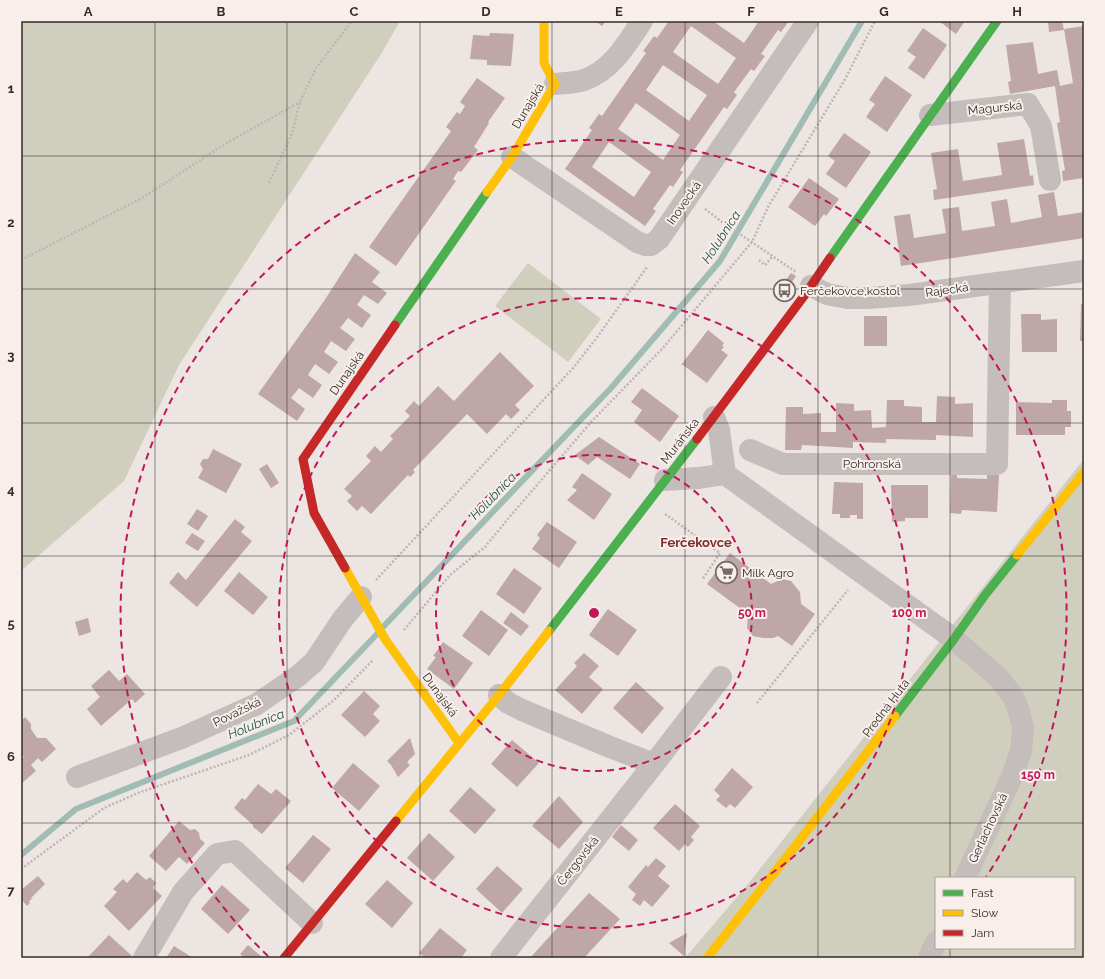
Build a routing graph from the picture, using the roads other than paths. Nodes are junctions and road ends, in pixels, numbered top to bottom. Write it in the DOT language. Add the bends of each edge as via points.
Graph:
graph roads {
  1 [pos="544,21"];
  2 [pos="642,21"];
  3 [pos="808,21"];
  4 [pos="997,21"];
  5 [pos="556,84"];
  6 [pos="930,115"];
  7 [pos="512,157"];
  8 [pos="1050,180"];
  9 [pos="1084,271"];
  10 [pos="806,280"];
  11 [pos="1000,283"];
  12 [pos="714,417"];
  13 [pos="750,450"];
  14 [pos="1084,472"];
  15 [pos="725,474"];
  16 [pos="665,480"];
  17 [pos="365,604"];
  18 [pos="954,639"];
  19 [pos="721,677"];
  20 [pos="499,695"];
  21 [pos="460,743"];
  22 [pos="654,764"];
  23 [pos="77,777"];
  24 [pos="966,877"];
  25 [pos="312,923"];
  26 [pos="935,944"];
  27 [pos="144,958"];
  28 [pos="284,958"];
  29 [pos="501,958"];
  30 [pos="708,958"];
  31 [pos="929,958"];
  1 -- 5 [label="street, Dunajská" via="544,63"];
  2 -- 5 [label="street" via="619,55 603,71 583,81"];
  3 -- 7 [label="street, Inovecká" via="659,239 651,245 637,242"];
  4 -- 6 [label="street, Muráňska"];
  5 -- 7 [label="street, Dunajská"];
  6 -- 8 [label="street, Magurská" via="1028,104 1041,126"];
  6 -- 10 [label="street, Muráňska"];
  7 -- 17 [label="street, Dunajská" via="344,397 304,459 314,513"];
  9 -- 11 [label="street, Rajecká"];
  10 -- 11 [label="street, Rajecká" via="828,294 847,298 909,295"];
  10 -- 12 [label="street, Muráňska"];
  11 -- 13 [label="street, Pohronská" via="997,464 783,464"];
  12 -- 15 [label="street" via="719,430"];
  12 -- 16 [label="street, Muráňska"];
  14 -- 18 [label="street, Predná Huta" via="985,595"];
  15 -- 16 [label="street"];
  15 -- 18 [label="street, Gerlachovská"];
  16 -- 20 [label="street, Muráňska"];
  17 -- 21 [label="street, Dunajská" via="387,643"];
  17 -- 23 [label="street, Považská" via="342,620 314,662 257,704 184,737"];
  18 -- 24 [label="street, Gerlachovská" via="1003,683 1018,708 1023,727 1021,751 1013,774"];
  18 -- 30 [label="street, Predná Huta"];
  19 -- 22 [label="street, Čergovská"];
  20 -- 21 [label="street, Muráňska"];
  20 -- 22 [label="street" via="522,710"];
  21 -- 25 [label="street, Muráňska"];
  22 -- 29 [label="street, Čergovská"];
  25 -- 27 [label="street" via="235,851 217,854 183,892"];
  25 -- 28 [label="street, Muráňska"];
  26 -- 31 [label="street"];
}
